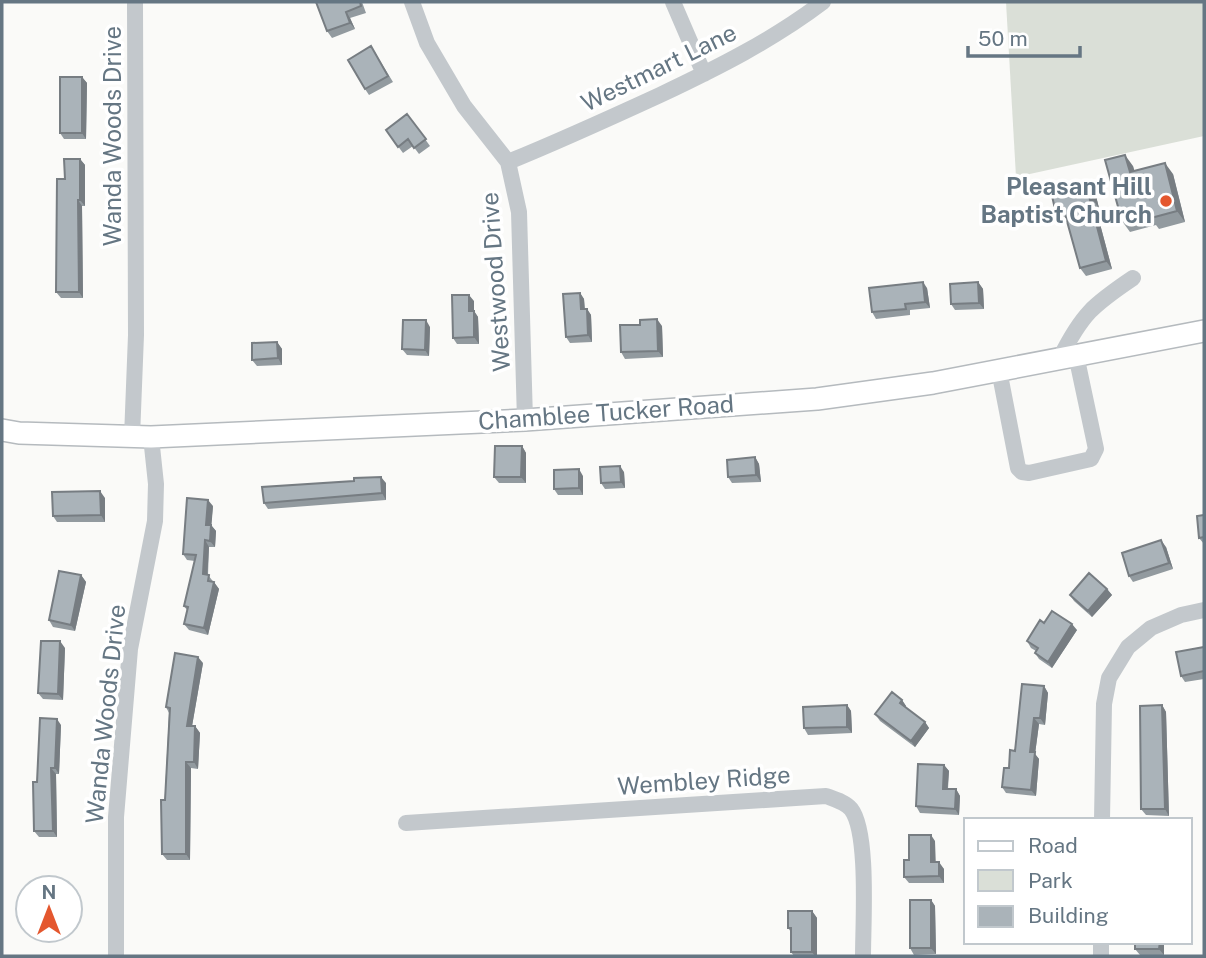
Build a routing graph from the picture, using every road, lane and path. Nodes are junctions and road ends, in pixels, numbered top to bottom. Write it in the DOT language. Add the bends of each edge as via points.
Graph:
graph roads {
  1 [pos="135,2"];
  2 [pos="412,2"];
  3 [pos="673,2"];
  4 [pos="823,2"];
  5 [pos="704,74"];
  6 [pos="508,162"];
  7 [pos="1133,278"];
  8 [pos="1204,331"];
  9 [pos="1068,357"];
  10 [pos="999,370"];
  11 [pos="525,420"];
  12 [pos="2,430"];
  13 [pos="141,437"];
  14 [pos="1204,610"];
  15 [pos="1102,818"];
  16 [pos="406,823"];
  17 [pos="116,956"];
  18 [pos="863,956"];
  1 -- 13 [label="street, Wanda Woods Drive" via="136,335"];
  2 -- 6 [label="street, Westwood Drive" via="427,43 458,96"];
  3 -- 5 [label="street"];
  4 -- 5 [label="street, Westmart Lane" via="782,32"];
  5 -- 6 [label="street, Westmart Lane"];
  6 -- 11 [label="street, Westwood Drive" via="519,212"];
  7 -- 9 [label="street" via="1090,309 1074,330"];
  8 -- 9 [label="main road, Chamblee Tucker Road"];
  9 -- 10 [label="main road, Chamblee Tucker Road"];
  9 -- 10 [label="street" via="1094,455 1028,473 1018,468"];
  10 -- 11 [label="main road, Chamblee Tucker Road" via="817,399"];
  11 -- 13 [label="main road, Chamblee Tucker Road"];
  12 -- 13 [label="main road, Chamblee Tucker Road"];
  13 -- 17 [label="street, Wanda Woods Drive" via="156,484 155,521 130,649 116,817"];
  14 -- 15 [label="street" via="1151,628 1128,647 1109,678 1104,705"];
  16 -- 18 [label="street, Wembley Ridge" via="827,796 849,805 858,820"];
}
